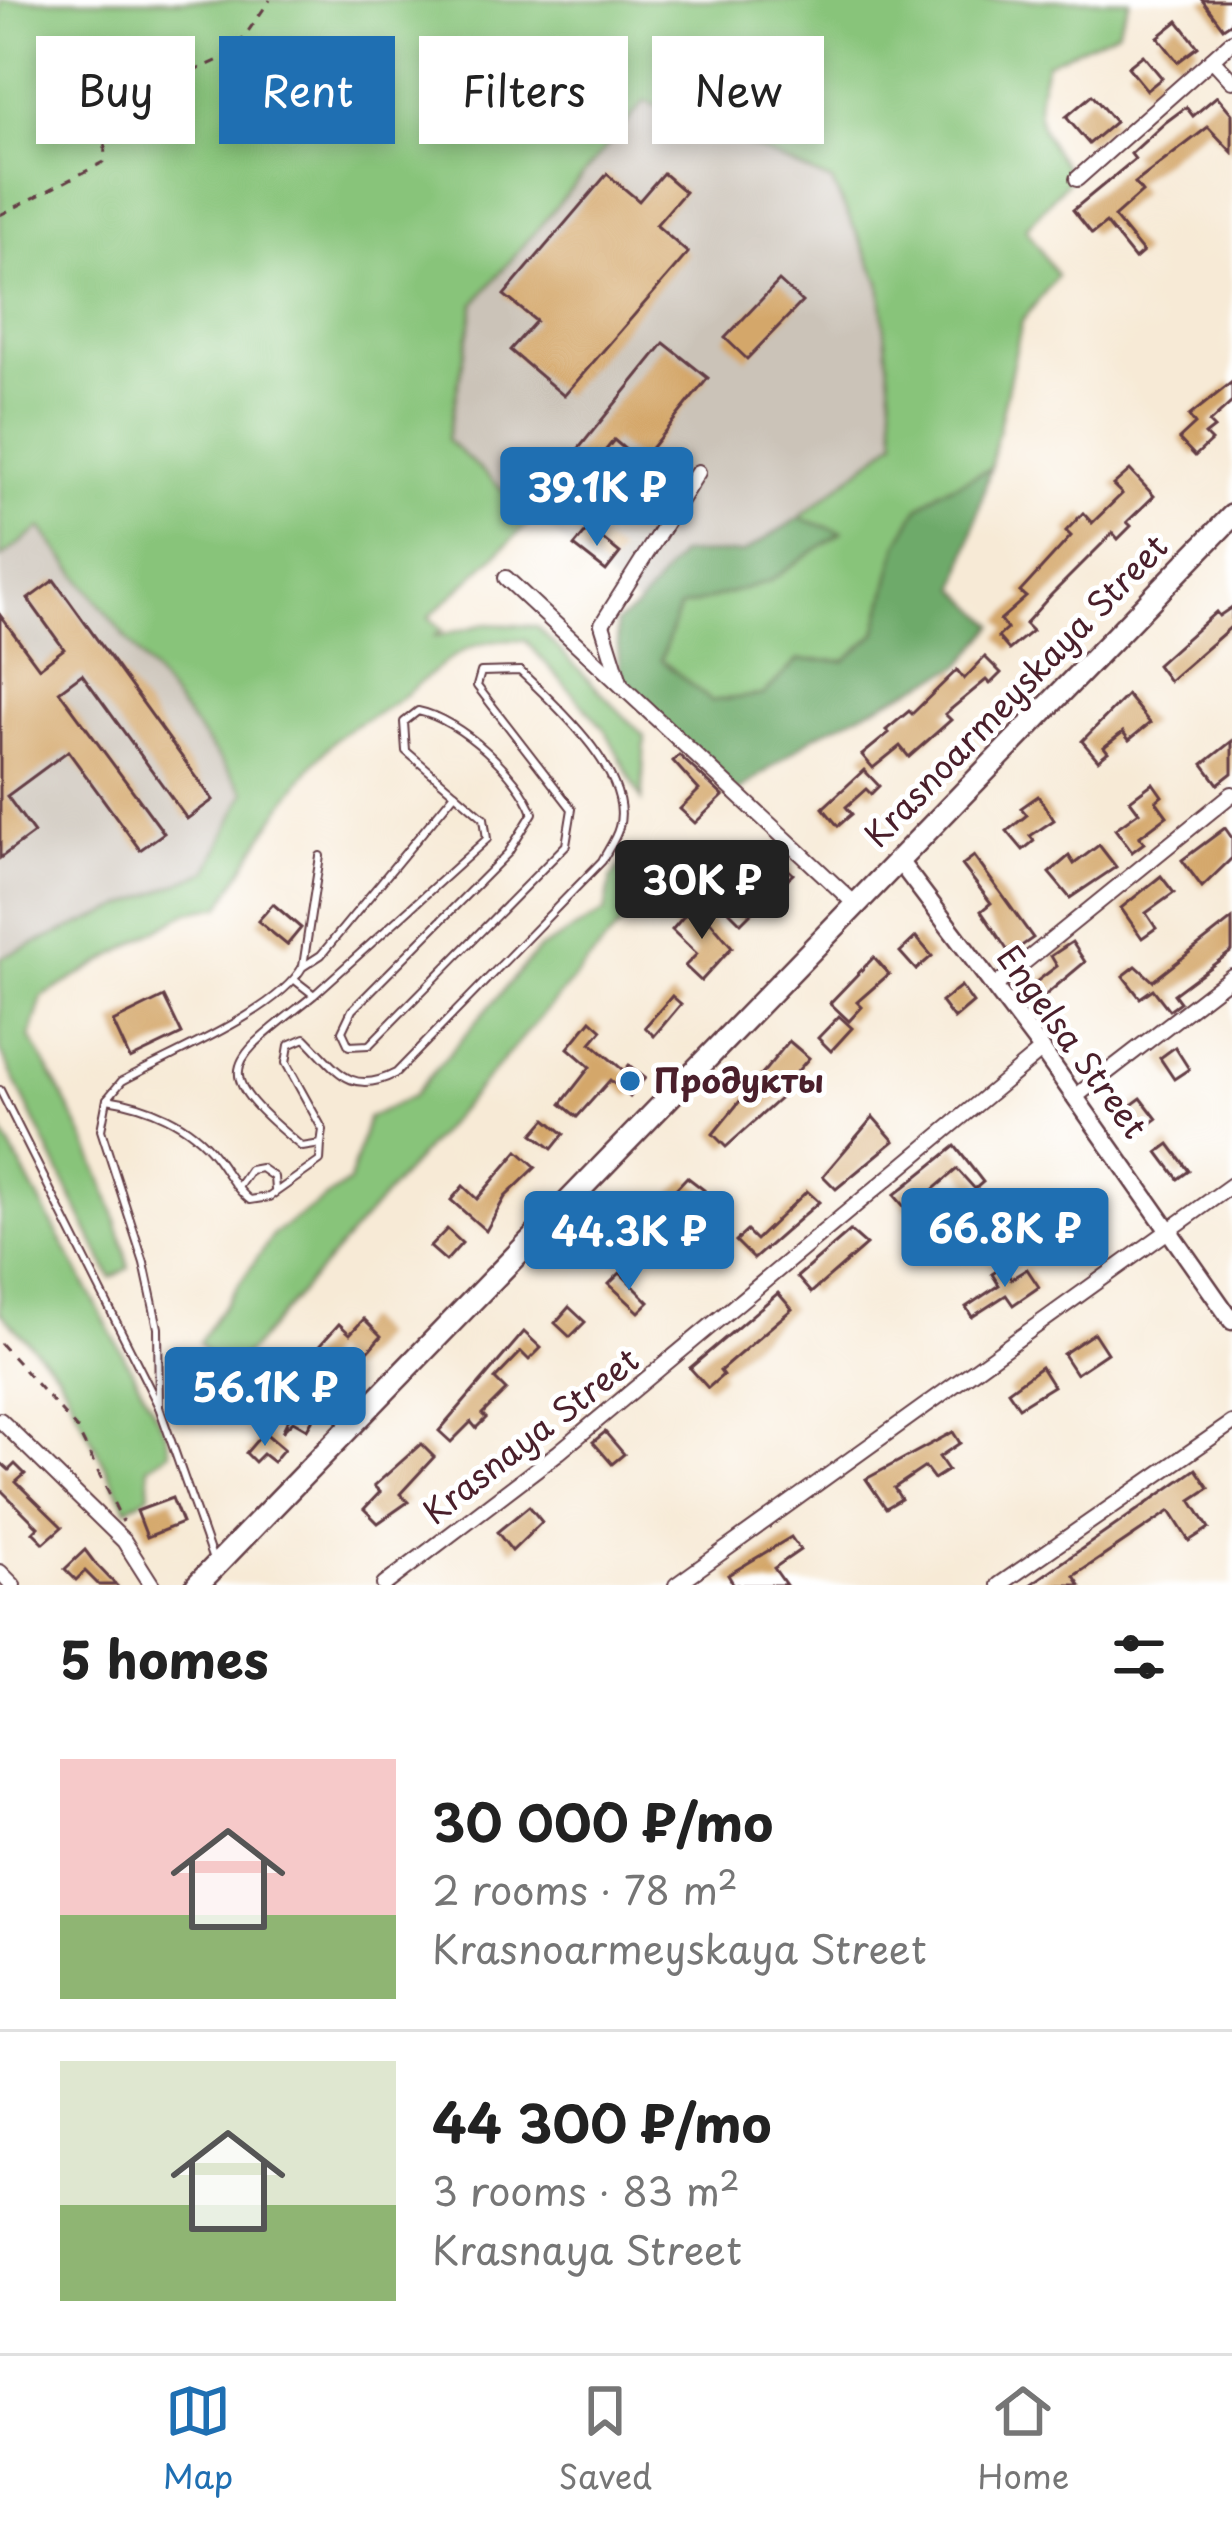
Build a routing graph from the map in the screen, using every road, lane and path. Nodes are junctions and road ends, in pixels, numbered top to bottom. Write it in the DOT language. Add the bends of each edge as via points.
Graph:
graph roads {
  1 [pos="270,0"];
  2 [pos="1232,41"];
  3 [pos="1212,59"];
  4 [pos="1232,81"];
  5 [pos="1078,179"];
  6 [pos="0,215"];
  7 [pos="698,472"];
  8 [pos="1232,516"];
  9 [pos="506,578"];
  10 [pos="621,686"];
  11 [pos="455,793"];
  12 [pos="1232,794"];
  13 [pos="320,856"];
  14 [pos="899,861"];
  15 [pos="854,903"];
  16 [pos="303,966"];
  17 [pos="1232,976"];
  18 [pos="296,980"];
  19 [pos="995,986"];
  20 [pos="314,995"];
  21 [pos="1042,1050"];
  22 [pos="0,1090"];
  23 [pos="1075,1097"];
  24 [pos="107,1099"];
  25 [pos="321,1144"];
  26 [pos="1232,1185"];
  27 [pos="239,1187"];
  28 [pos="274,1190"];
  29 [pos="1170,1230"];
  30 [pos="1232,1321"];
  31 [pos="0,1343"];
  32 [pos="159,1406"];
  33 [pos="0,1420"];
  34 [pos="1232,1424"];
  35 [pos="124,1541"];
  36 [pos="214,1563"];
  37 [pos="0,1572"];
  38 [pos="13,1585"];
  39 [pos="152,1585"];
  40 [pos="197,1585"];
  41 [pos="384,1585"];
  42 [pos="676,1585"];
  43 [pos="999,1585"];
  1 -- 6 [label="path" via="232,54 172,81 106,133 104,162"];
  2 -- 3 [label="street"];
  3 -- 4 [label="street"];
  3 -- 5 [label="street"];
  7 -- 10 [label="street" via="602,624"];
  8 -- 14 [label="main road, Krasnoarmeyskaya Street"];
  9 -- 10 [label="street"];
  10 -- 15 [label="street"];
  11 -- 16 [label="lane" via="321,955"];
  11 -- 20 [label="lane" via="484,818 487,839"];
  11 -- 25 [label="lane" via="406,752 404,722 418,710 439,715 525,790 533,813 508,853 352,1010 342,1031 349,1046 369,1045 566,845 572,808 477,686 482,672 520,671 563,714 616,781 621,824 602,861 397,1073 354,1084 305,1038 289,1045 286,1063 323,1130"];
  12 -- 19 [label="street"];
  13 -- 16 [label="lane"];
  14 -- 15 [label="main road, Krasnoarmeyskaya Street"];
  14 -- 19 [label="street, Engelsa Street"];
  15 -- 36 [label="main road, Krasnoarmeyskaya Street"];
  16 -- 18 [label="lane"];
  17 -- 23 [label="street"];
  18 -- 20 [label="lane"];
  18 -- 24 [label="lane" via="269,1005 122,1081"];
  19 -- 21 [label="street, Engelsa Street"];
  20 -- 25 [label="lane" via="237,1065 236,1080 302,1147"];
  21 -- 23 [label="street, Engelsa Street"];
  21 -- 41 [label="street, Krasnaya Street" via="559,1453"];
  22 -- 32 [label="lane"];
  23 -- 29 [label="street, Engelsa Street"];
  24 -- 27 [label="lane" via="183,1126"];
  24 -- 32 [label="lane" via="101,1130 158,1328"];
  25 -- 28 [label="lane" via="320,1161"];
  26 -- 29 [label="street"];
  27 -- 28 [label="lane" via="250,1201"];
  27 -- 28 [label="lane" via="250,1169 262,1168"];
  29 -- 30 [label="street, Engelsa Street"];
  29 -- 42 [label="street"];
  31 -- 35 [label="path" via="77,1429 123,1516"];
  32 -- 36 [label="lane"];
  33 -- 35 [label="street"];
  34 -- 43 [label="street"];
  35 -- 39 [label="street"];
  36 -- 40 [label="main road, Krasnoarmeyskaya Street"];
  37 -- 38 [label="street"];
}
